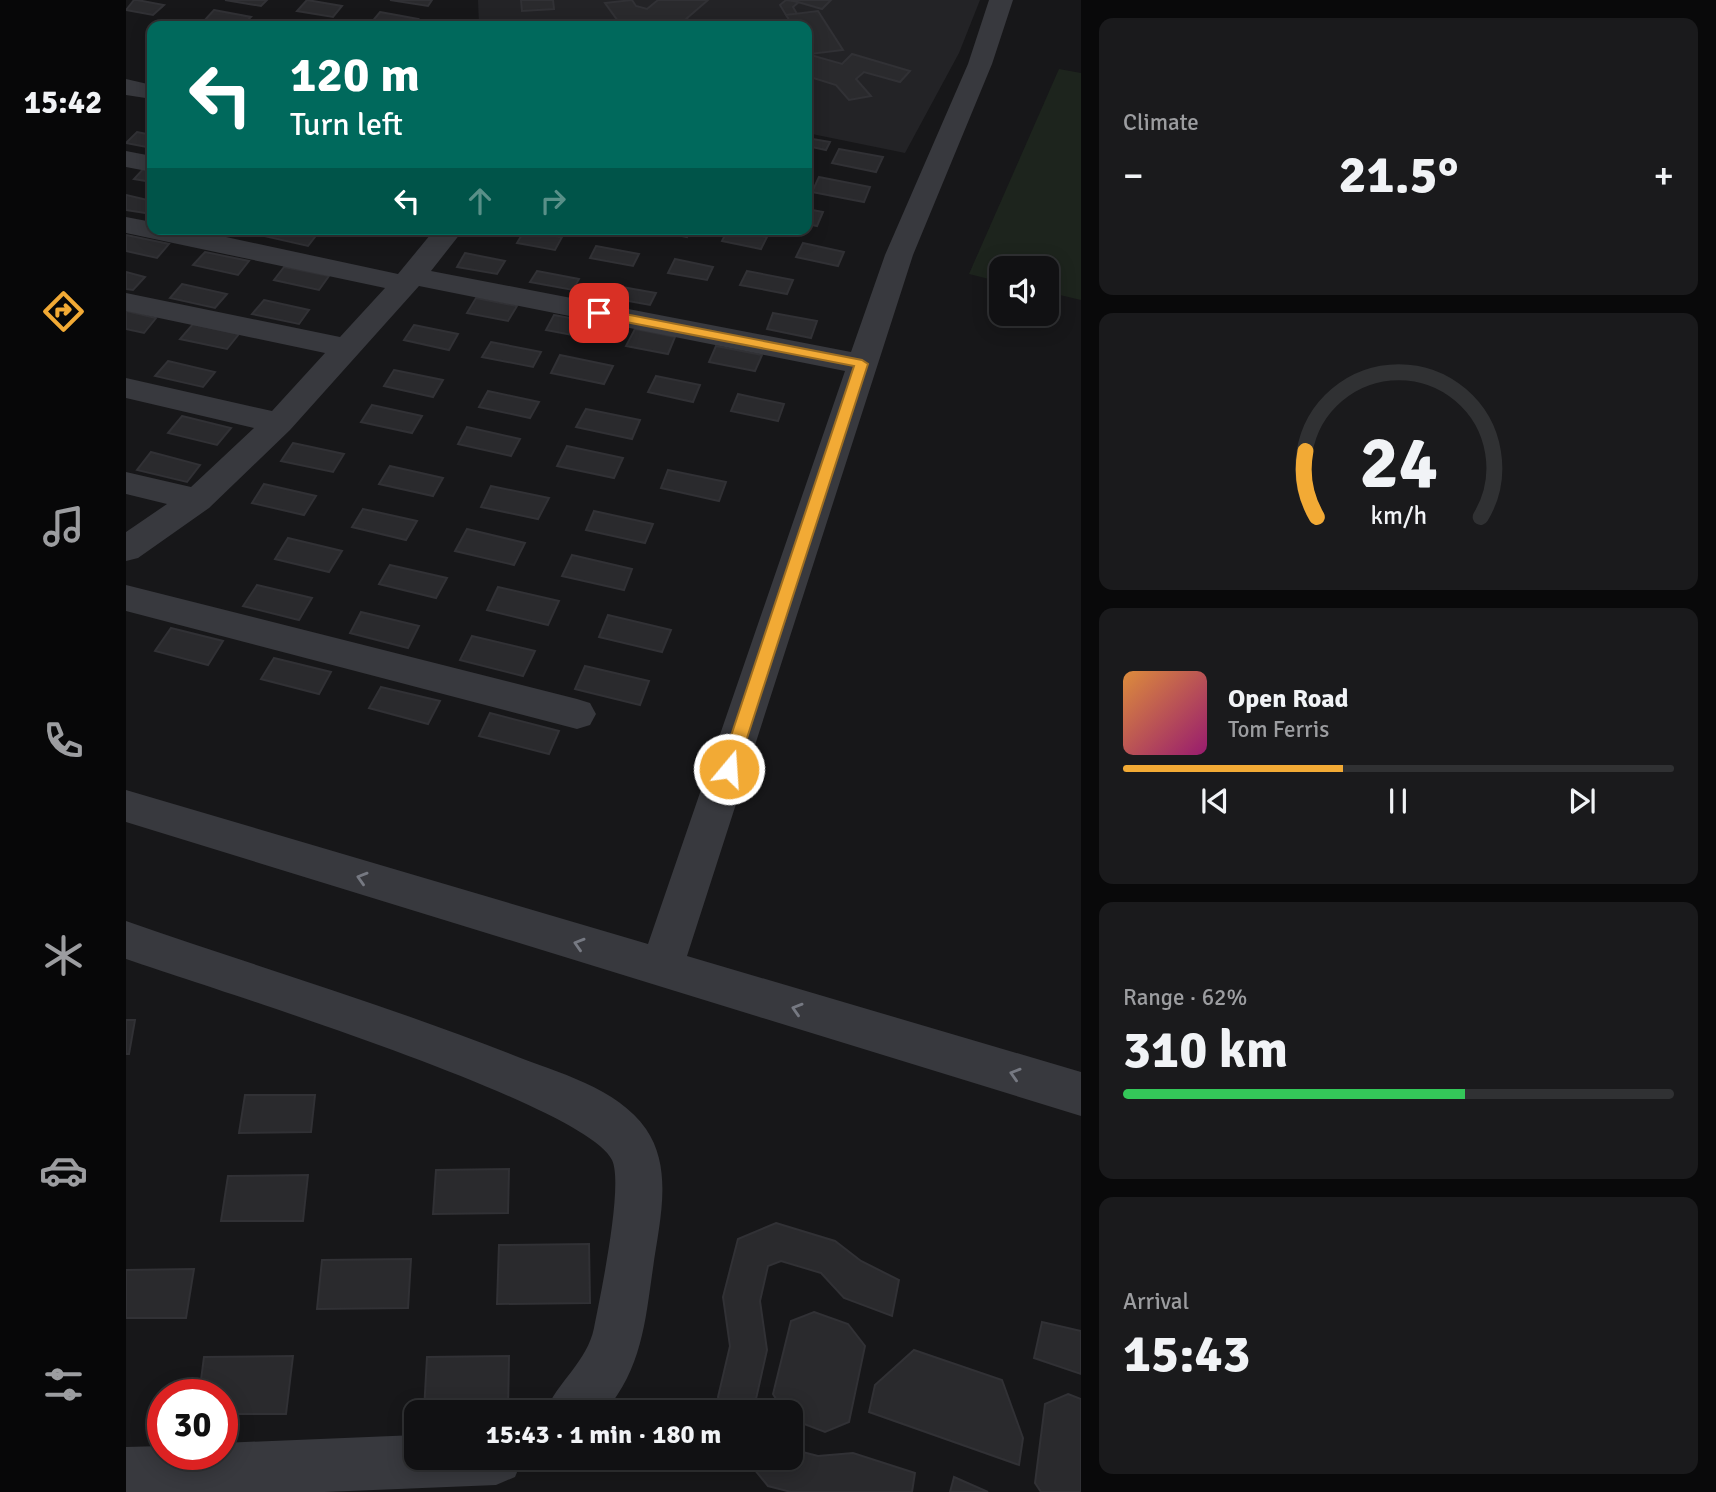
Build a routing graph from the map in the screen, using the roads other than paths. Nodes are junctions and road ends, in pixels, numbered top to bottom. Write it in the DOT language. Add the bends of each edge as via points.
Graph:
graph roads {
  1 [pos="1001,0"];
  2 [pos="126,87"];
  3 [pos="147,91"];
  4 [pos="126,159"];
  5 [pos="147,163"];
  6 [pos="126,225"];
  7 [pos="147,229"];
  8 [pos="176,235"];
  9 [pos="445,235"];
  10 [pos="409,280"];
  11 [pos="126,302"];
  12 [pos="347,348"];
  13 [pos="862,364"];
  14 [pos="126,388"];
  15 [pos="279,423"];
  16 [pos="126,483"];
  17 [pos="197,500"];
  18 [pos="126,549"];
  19 [pos="126,598"];
  20 [pos="577,714"];
  21 [pos="126,806"];
  22 [pos="126,940"];
  23 [pos="661,969"];
  24 [pos="1081,1094"];
  25 [pos="582,1400"];
  26 [pos="404,1470"];
  27 [pos="126,1475"];
  28 [pos="332,1479"];
  1 -- 13 [label="street" via="980,64 899,255"];
  2 -- 3 [label="street"];
  4 -- 5 [label="street"];
  6 -- 7 [label="street"];
  8 -- 10 [label="street"];
  9 -- 10 [label="street"];
  10 -- 12 [label="street"];
  10 -- 13 [label="street"];
  11 -- 12 [label="street"];
  12 -- 15 [label="street"];
  13 -- 23 [label="street"];
  14 -- 15 [label="street"];
  15 -- 17 [label="street"];
  16 -- 17 [label="street"];
  17 -- 18 [label="street"];
  19 -- 20 [label="street"];
  23 -- 21 [label="street, one-way"];
  22 -- 25 [label="street" via="428,1041 571,1102 610,1125 631,1145 640,1172 615,1348"];
  24 -- 23 [label="street, one-way"];
  26 -- 28 [label="street"];
  27 -- 28 [label="street"];
}
